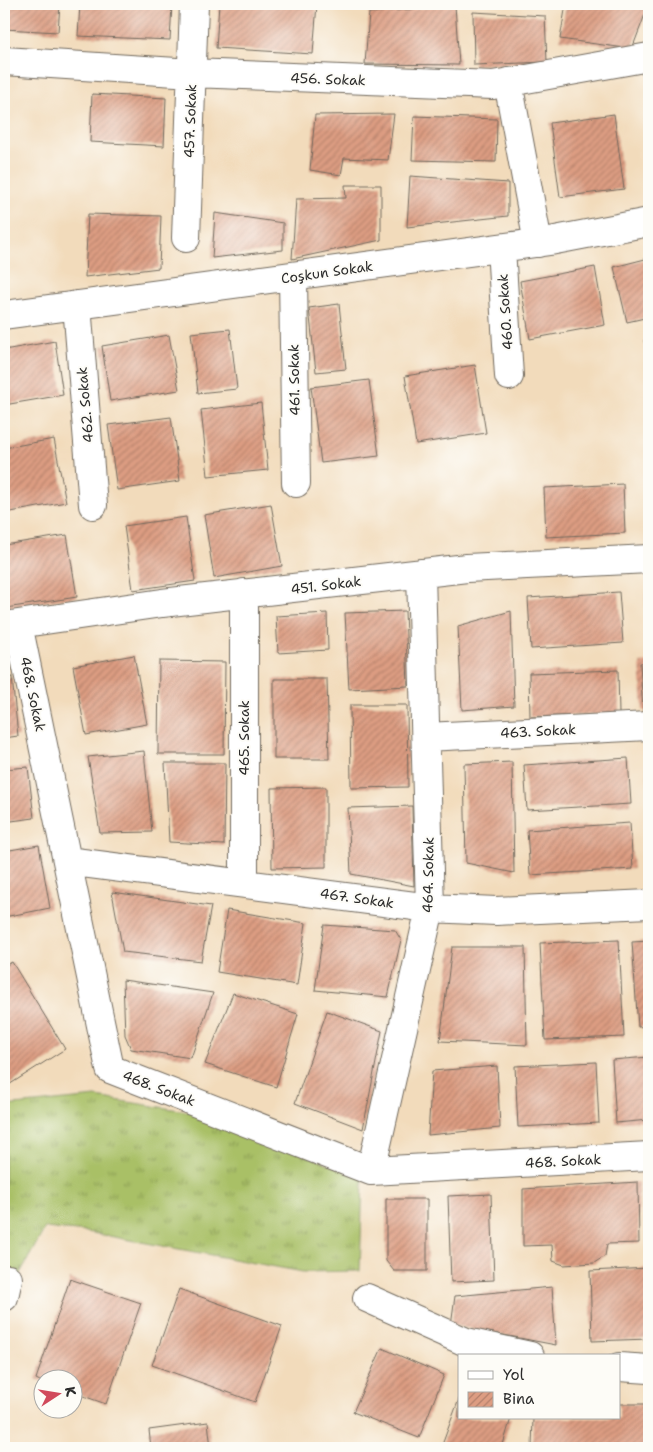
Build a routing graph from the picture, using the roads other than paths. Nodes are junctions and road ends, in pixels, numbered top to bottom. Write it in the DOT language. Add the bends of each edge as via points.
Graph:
graph roads {
  1 [pos="194,4"];
  2 [pos="649,57"];
  3 [pos="4,61"];
  4 [pos="192,74"];
  5 [pos="508,82"];
  6 [pos="649,222"];
  7 [pos="186,238"];
  8 [pos="538,243"];
  9 [pos="501,248"];
  10 [pos="293,276"];
  11 [pos="77,305"];
  12 [pos="4,316"];
  13 [pos="509,376"];
  14 [pos="296,483"];
  15 [pos="93,505"];
  16 [pos="649,559"];
  17 [pos="421,573"];
  18 [pos="244,594"];
  19 [pos="11,625"];
  20 [pos="649,726"];
  21 [pos="426,737"];
  22 [pos="67,861"];
  23 [pos="244,883"];
  24 [pos="649,904"];
  25 [pos="430,908"];
  26 [pos="649,1156"];
  27 [pos="371,1171"];
  28 [pos="367,1298"];
  29 [pos="521,1354"];
  30 [pos="620,1367"];
  31 [pos="649,1369"];
  1 -- 4 [label="street, 457. Sokak"];
  2 -- 5 [label="street, 456. Sokak"];
  3 -- 4 [label="street, 456. Sokak"];
  4 -- 5 [label="street, 456. Sokak" via="493,85"];
  4 -- 7 [label="street, 457. Sokak"];
  5 -- 8 [label="street"];
  6 -- 8 [label="street, Coşkun Sokak"];
  8 -- 9 [label="street, Coşkun Sokak"];
  9 -- 10 [label="street, Coşkun Sokak"];
  9 -- 13 [label="street, 460. Sokak"];
  10 -- 11 [label="street, Coşkun Sokak"];
  10 -- 14 [label="street, 461. Sokak"];
  11 -- 12 [label="street, Coşkun Sokak"];
  11 -- 15 [label="street, 462. Sokak"];
  16 -- 17 [label="street, 451. Sokak"];
  17 -- 18 [label="street, 451. Sokak"];
  17 -- 21 [label="street, 464. Sokak"];
  18 -- 19 [label="street, 451. Sokak"];
  18 -- 23 [label="street, 465. Sokak"];
  19 -- 22 [label="street, 468. Sokak"];
  20 -- 21 [label="street, 463. Sokak"];
  21 -- 25 [label="street, 464. Sokak"];
  22 -- 23 [label="street, 467. Sokak"];
  22 -- 27 [label="street, 468. Sokak" via="110,1069"];
  23 -- 25 [label="street, 467. Sokak"];
  24 -- 25 [label="street, 467. Sokak" via="496,911"];
  25 -- 27 [label="street, 464. Sokak"];
  26 -- 27 [label="street, 468. Sokak"];
  28 -- 29 [label="street" via="466,1342"];
  30 -- 31 [label="street"];
}
